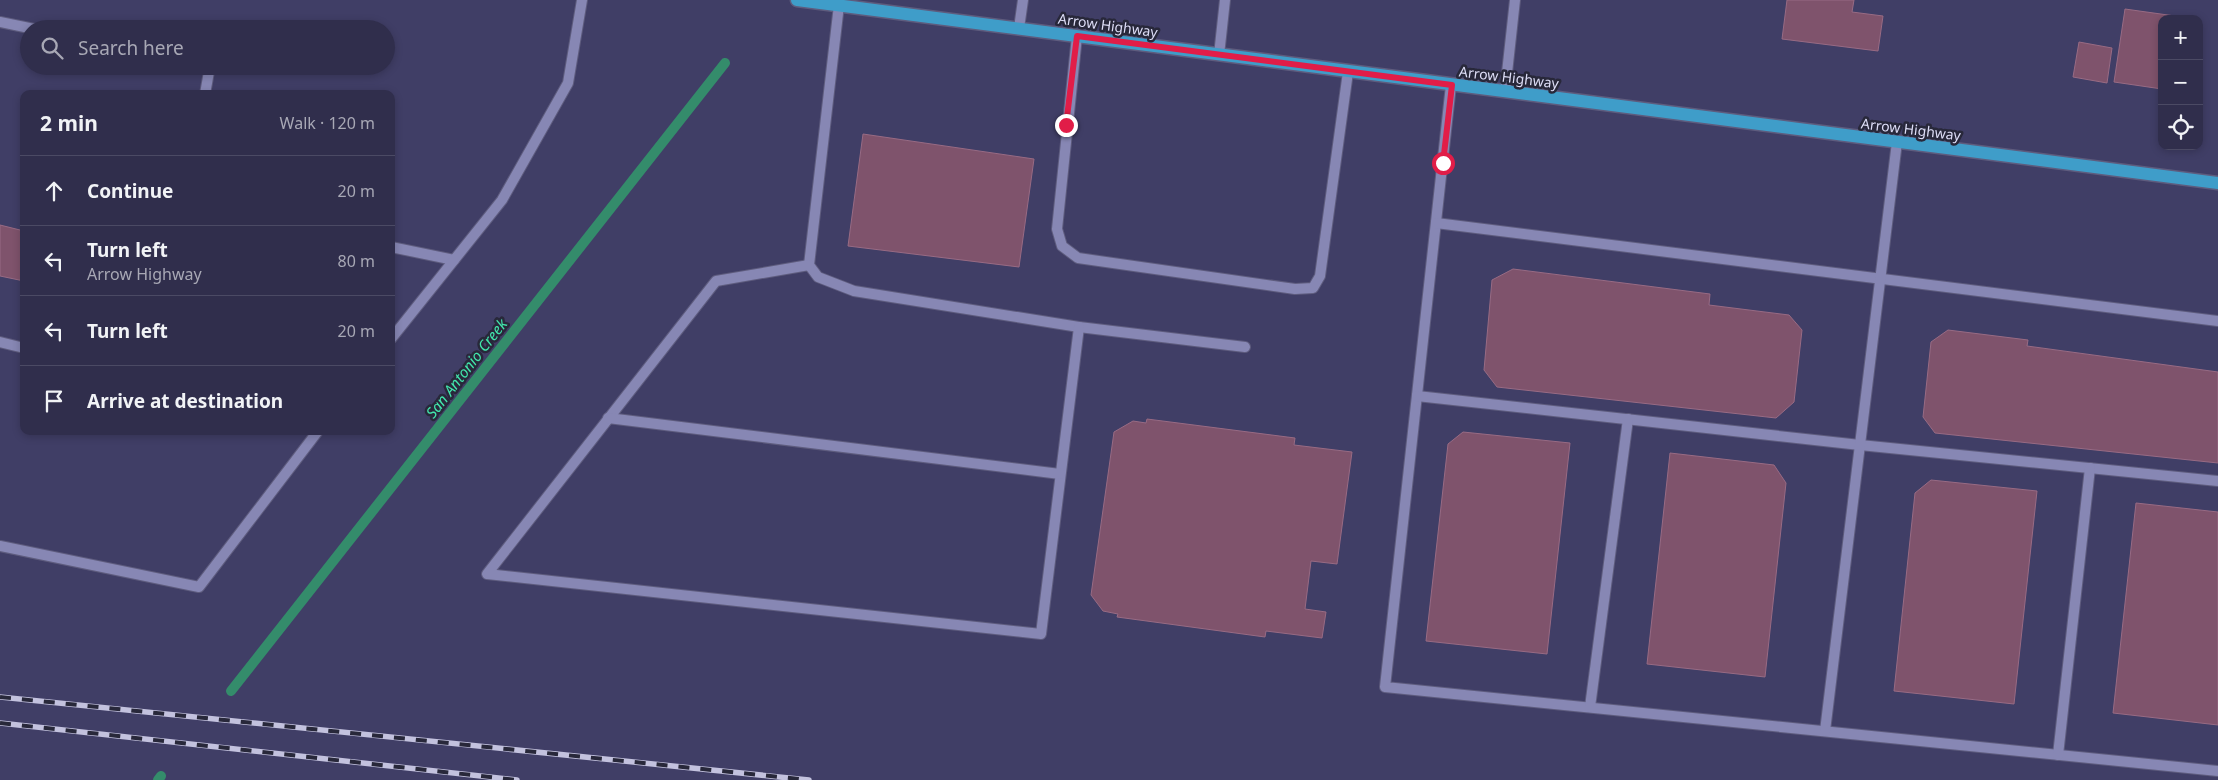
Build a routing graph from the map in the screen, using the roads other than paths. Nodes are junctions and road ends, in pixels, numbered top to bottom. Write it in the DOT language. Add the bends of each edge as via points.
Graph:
graph roads {
  1 [pos="582,0"];
  2 [pos="797,0"];
  3 [pos="1023,0"];
  4 [pos="1225,0"];
  5 [pos="1515,0"];
  6 [pos="839,5"];
  7 [pos="0,22"];
  8 [pos="20,26"];
  9 [pos="1019,28"];
  10 [pos="1077,36"];
  11 [pos="1219,55"];
  12 [pos="1348,72"];
  13 [pos="208,75"];
  14 [pos="1452,85"];
  15 [pos="205,90"];
  16 [pos="1505,91"];
  17 [pos="1897,142"];
  18 [pos="2218,183"];
  19 [pos="1436,223"];
  20 [pos="395,248"];
  21 [pos="454,260"];
  22 [pos="809,265"];
  23 [pos="1880,279"];
  24 [pos="2218,322"];
  25 [pos="1078,327"];
  26 [pos="395,334"];
  27 [pos="0,342"];
  28 [pos="20,347"];
  29 [pos="1245,347"];
  30 [pos="1417,396"];
  31 [pos="608,418"];
  32 [pos="1628,419"];
  33 [pos="315,435"];
  34 [pos="1860,445"];
  35 [pos="2090,468"];
  36 [pos="1060,474"];
  37 [pos="2218,481"];
  38 [pos="0,546"];
  39 [pos="1590,707"];
  40 [pos="1825,731"];
  41 [pos="2058,755"];
  42 [pos="2218,770"];
  1 -- 21 [label="lane" via="568,83 502,200"];
  2 -- 6 [label="main road, Arrow Highway"];
  3 -- 9 [label="lane"];
  4 -- 11 [label="lane"];
  5 -- 16 [label="lane"];
  6 -- 9 [label="main road, Arrow Highway"];
  6 -- 22 [label="lane"];
  7 -- 8 [label="lane"];
  9 -- 10 [label="main road, Arrow Highway"];
  10 -- 11 [label="main road, Arrow Highway"];
  10 -- 12 [label="lane" via="1057,229 1062,246 1078,258 1295,289 1313,288 1320,276"];
  11 -- 12 [label="main road, Arrow Highway"];
  12 -- 14 [label="main road, Arrow Highway"];
  13 -- 15 [label="lane"];
  14 -- 16 [label="main road, Arrow Highway"];
  14 -- 19 [label="lane"];
  16 -- 17 [label="main road, Arrow Highway"];
  17 -- 18 [label="main road, Arrow Highway"];
  17 -- 23 [label="lane"];
  19 -- 23 [label="lane"];
  19 -- 30 [label="lane"];
  20 -- 21 [label="lane"];
  21 -- 26 [label="lane"];
  22 -- 25 [label="lane" via="818,277 854,291"];
  22 -- 31 [label="lane" via="716,281"];
  23 -- 24 [label="lane"];
  23 -- 34 [label="lane"];
  25 -- 29 [label="lane"];
  25 -- 36 [label="lane"];
  27 -- 28 [label="lane"];
  30 -- 32 [label="lane"];
  30 -- 39 [label="lane" via="1386,687"];
  31 -- 36 [label="lane"];
  31 -- 36 [label="lane" via="487,574 1041,634"];
  32 -- 34 [label="lane"];
  32 -- 39 [label="lane"];
  33 -- 38 [label="lane" via="199,587"];
  34 -- 35 [label="lane"];
  34 -- 40 [label="lane"];
  35 -- 37 [label="lane"];
  35 -- 41 [label="lane"];
  39 -- 40 [label="lane"];
  40 -- 41 [label="lane"];
  41 -- 42 [label="lane"];
}
